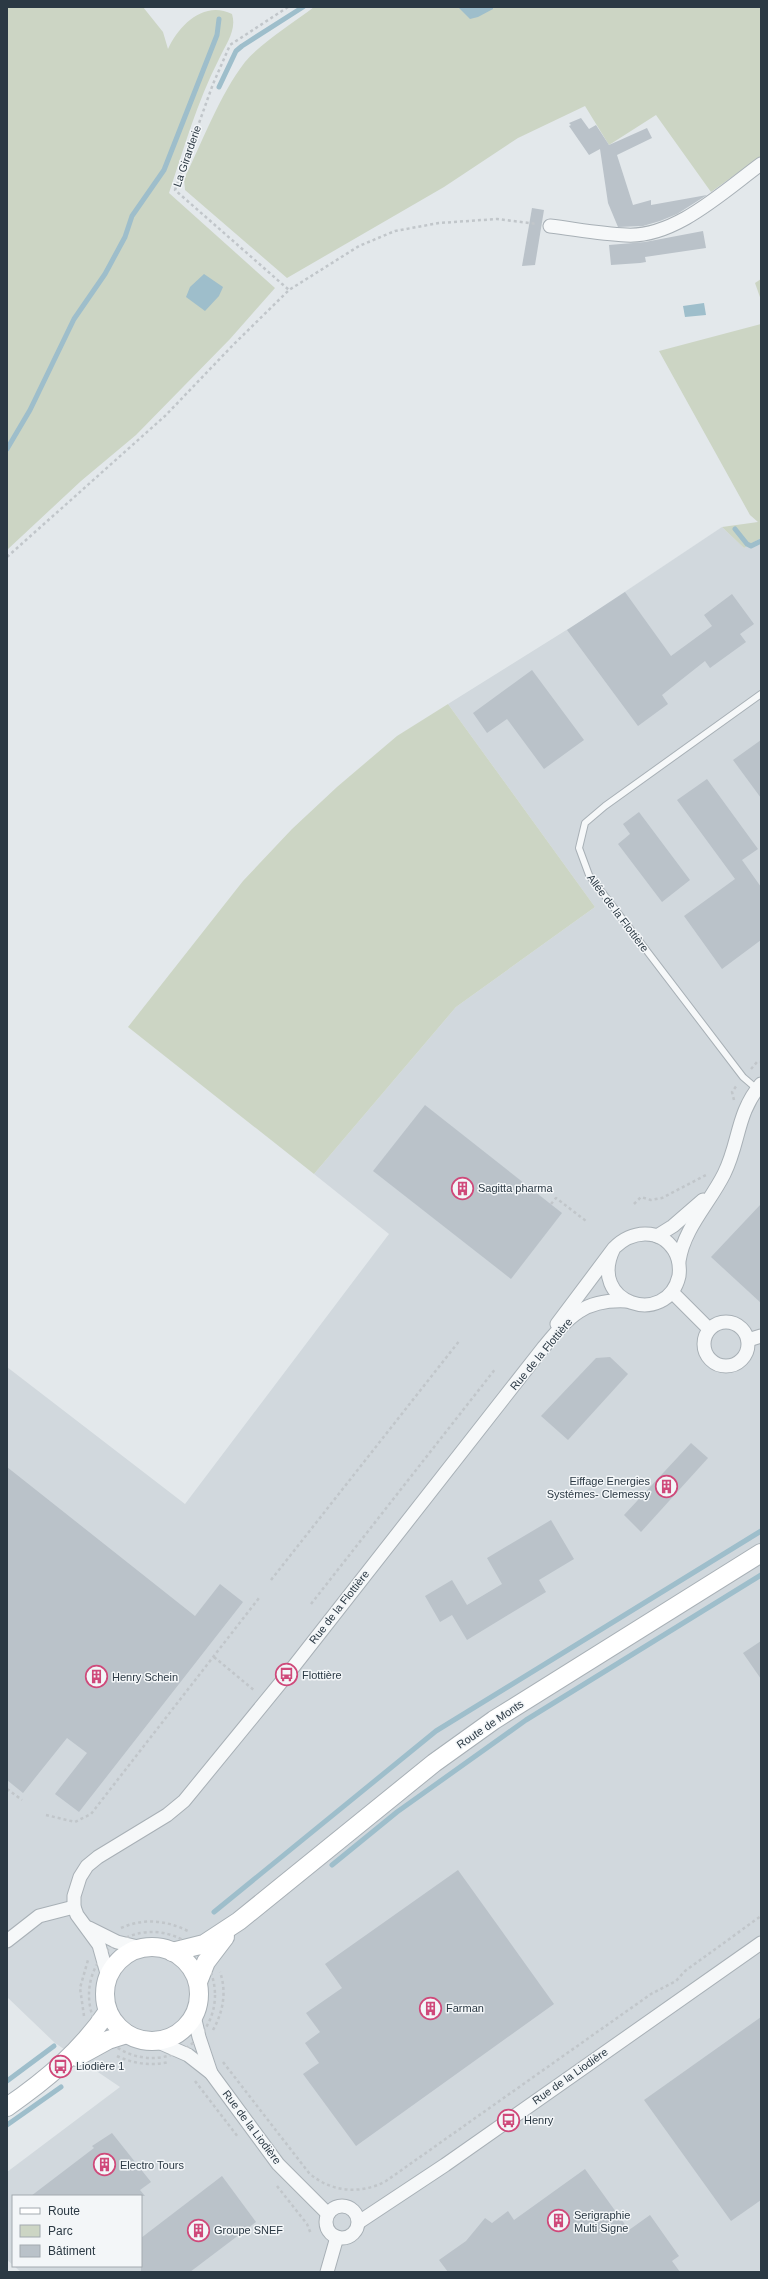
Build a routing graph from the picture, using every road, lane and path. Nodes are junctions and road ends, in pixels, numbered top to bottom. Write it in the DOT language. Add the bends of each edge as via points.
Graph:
graph roads {
  1 [pos="288,7"];
  2 [pos="761,164"];
  3 [pos="550,226"];
  4 [pos="289,290"];
  5 [pos="7,558"];
  6 [pos="761,694"];
  7 [pos="761,1062"];
  8 [pos="743,1077"];
  9 [pos="759,1086"];
  10 [pos="732,1106"];
  11 [pos="708,1172"];
  12 [pos="724,1174"];
  13 [pos="551,1204"];
  14 [pos="634,1204"];
  15 [pos="586,1221"];
  16 [pos="657,1236"];
  17 [pos="614,1248"];
  18 [pos="679,1261"];
  19 [pos="672,1292"];
  20 [pos="626,1301"];
  21 [pos="709,1329"];
  22 [pos="761,1336"];
  23 [pos="551,1339"];
  24 [pos="460,1340"];
  25 [pos="748,1340"];
  26 [pos="496,1368"];
  27 [pos="761,1553"];
  28 [pos="271,1580"];
  29 [pos="259,1598"];
  30 [pos="311,1604"];
  31 [pos="214,1657"];
  32 [pos="266,1700"];
  33 [pos="7,1790"];
  34 [pos="22,1800"];
  35 [pos="46,1815"];
  36 [pos="74,1907"];
  37 [pos="761,1916"];
  38 [pos="239,1922"];
  39 [pos="84,1925"];
  40 [pos="117,1936"];
  41 [pos="192,1940"];
  42 [pos="7,1941"];
  43 [pos="761,1943"];
  44 [pos="142,1948"];
  45 [pos="172,1952"];
  46 [pos="97,1955"];
  47 [pos="213,1966"];
  48 [pos="108,1978"];
  49 [pos="198,1982"];
  50 [pos="108,2010"];
  51 [pos="194,2016"];
  52 [pos="127,2034"];
  53 [pos="101,2035"];
  54 [pos="205,2036"];
  55 [pos="156,2041"];
  56 [pos="178,2056"];
  57 [pos="222,2060"];
  58 [pos="211,2073"];
  59 [pos="7,2106"];
  60 [pos="328,2214"];
  61 [pos="359,2222"];
  62 [pos="337,2237"];
  63 [pos="327,2272"];
  1 -- 4 [label="path, La Girarderie" via="230,45 174,190"];
  2 -- 3 [label="street" via="689,218 655,231 628,236"];
  3 -- 4 [label="path" via="497,219 439,223 395,231 359,246"];
  4 -- 5 [label="path" via="165,416"];
  6 -- 8 [label="lane, Allée de la Flottière" via="605,806 585,823 579,848 589,875"];
  7 -- 8 [label="path" via="757,1062"];
  8 -- 9 [label="lane, Allée de la Flottière"];
  8 -- 10 [label="path" via="732,1092"];
  9 -- 12 [label="street" via="743,1112"];
  11 -- 14 [label="path" via="705,1176 662,1198 652,1200 641,1197"];
  12 -- 16 [label="street" via="703,1200"];
  12 -- 18 [label="street" via="685,1237"];
  13 -- 15 [label="path" via="556,1198"];
  16 -- 17 [label="street" via="646,1233 633,1234 622,1239"];
  16 -- 18 [label="street" via="668,1242"];
  17 -- 20 [label="street" via="608,1259 607,1271 616,1293"];
  17 -- 23 [label="street" via="562,1316"];
  18 -- 19 [label="street" via="680,1272"];
  19 -- 20 [label="street" via="651,1305 638,1305"];
  19 -- 21 [label="street"];
  20 -- 23 [label="street, Rue de la Flottière" via="606,1301 587,1306"];
  21 -- 25 [label="street" via="721,1322 735,1324 742,1328"];
  21 -- 25 [label="street" via="704,1351 711,1361 720,1366 735,1365 742,1361 749,1348"];
  22 -- 25 [label="street"];
  23 -- 32 [label="street, Rue de la Flottière"];
  24 -- 28 [label="path"];
  26 -- 30 [label="path"];
  27 -- 38 [label="main road, Route de Monts" via="494,1720 434,1763"];
  29 -- 31 [label="path"];
  31 -- 32 [label="path"];
  31 -- 35 [label="path" via="91,1814 75,1822"];
  32 -- 36 [label="street, Rue de la Flottière" via="184,1801 167,1815 87,1866 77,1886"];
  33 -- 34 [label="path"];
  36 -- 39 [label="street"];
  36 -- 42 [label="street" via="39,1916"];
  37 -- 57 [label="path" via="685,1971 676,1981 651,1994 392,2176 370,2188 341,2189 317,2180"];
  38 -- 41 [label="main road, Route de Monts" via="204,1944"];
  38 -- 47 [label="main road, Route de Monts"];
  39 -- 40 [label="street"];
  39 -- 46 [label="street" via="99,1945"];
  40 -- 41 [label="path" via="155,1932"];
  40 -- 41 [label="path" via="128,1926 152,1921 176,1925"];
  40 -- 44 [label="street"];
  40 -- 46 [label="path"];
  41 -- 45 [label="main road, Route de Monts"];
  41 -- 47 [label="path"];
  43 -- 61 [label="street, Rue de la Liodière" via="445,2165"];
  44 -- 45 [label="main road" via="158,1947"];
  44 -- 48 [label="main road" via="121,1958"];
  45 -- 49 [label="main road" via="188,1964"];
  46 -- 48 [label="street"];
  46 -- 53 [label="path" via="89,1988 91,2012"];
  46 -- 53 [label="path" via="82,1976 80,1988 81,2000"];
  47 -- 49 [label="main road, Route de Monts"];
  47 -- 54 [label="path" via="214,2005"];
  47 -- 54 [label="path" via="224,1992 218,2021"];
  48 -- 50 [label="main road" via="105,1992"];
  49 -- 51 [label="main road" via="199,1999"];
  50 -- 52 [label="main road" via="118,2027"];
  50 -- 53 [label="main road"];
  51 -- 54 [label="street, Rue de la Liodière"];
  51 -- 55 [label="main road" via="179,2033"];
  52 -- 53 [label="main road"];
  52 -- 55 [label="main road" via="141,2040"];
  53 -- 56 [label="path" via="125,2052 139,2056"];
  53 -- 56 [label="path" via="132,2062 146,2064"];
  53 -- 59 [label="main road"];
  54 -- 56 [label="path"];
  54 -- 58 [label="street, Rue de la Liodière"];
  55 -- 56 [label="street, Rue de la Liodière"];
  56 -- 58 [label="street, Rue de la Liodière"];
  58 -- 60 [label="street, Rue de la Liodière" via="278,2164"];
  60 -- 61 [label="street" via="336,2207 346,2206 355,2211"];
  60 -- 62 [label="street" via="326,2225"];
  61 -- 62 [label="street" via="356,2232 352,2235"];
  62 -- 63 [label="street"];
}
